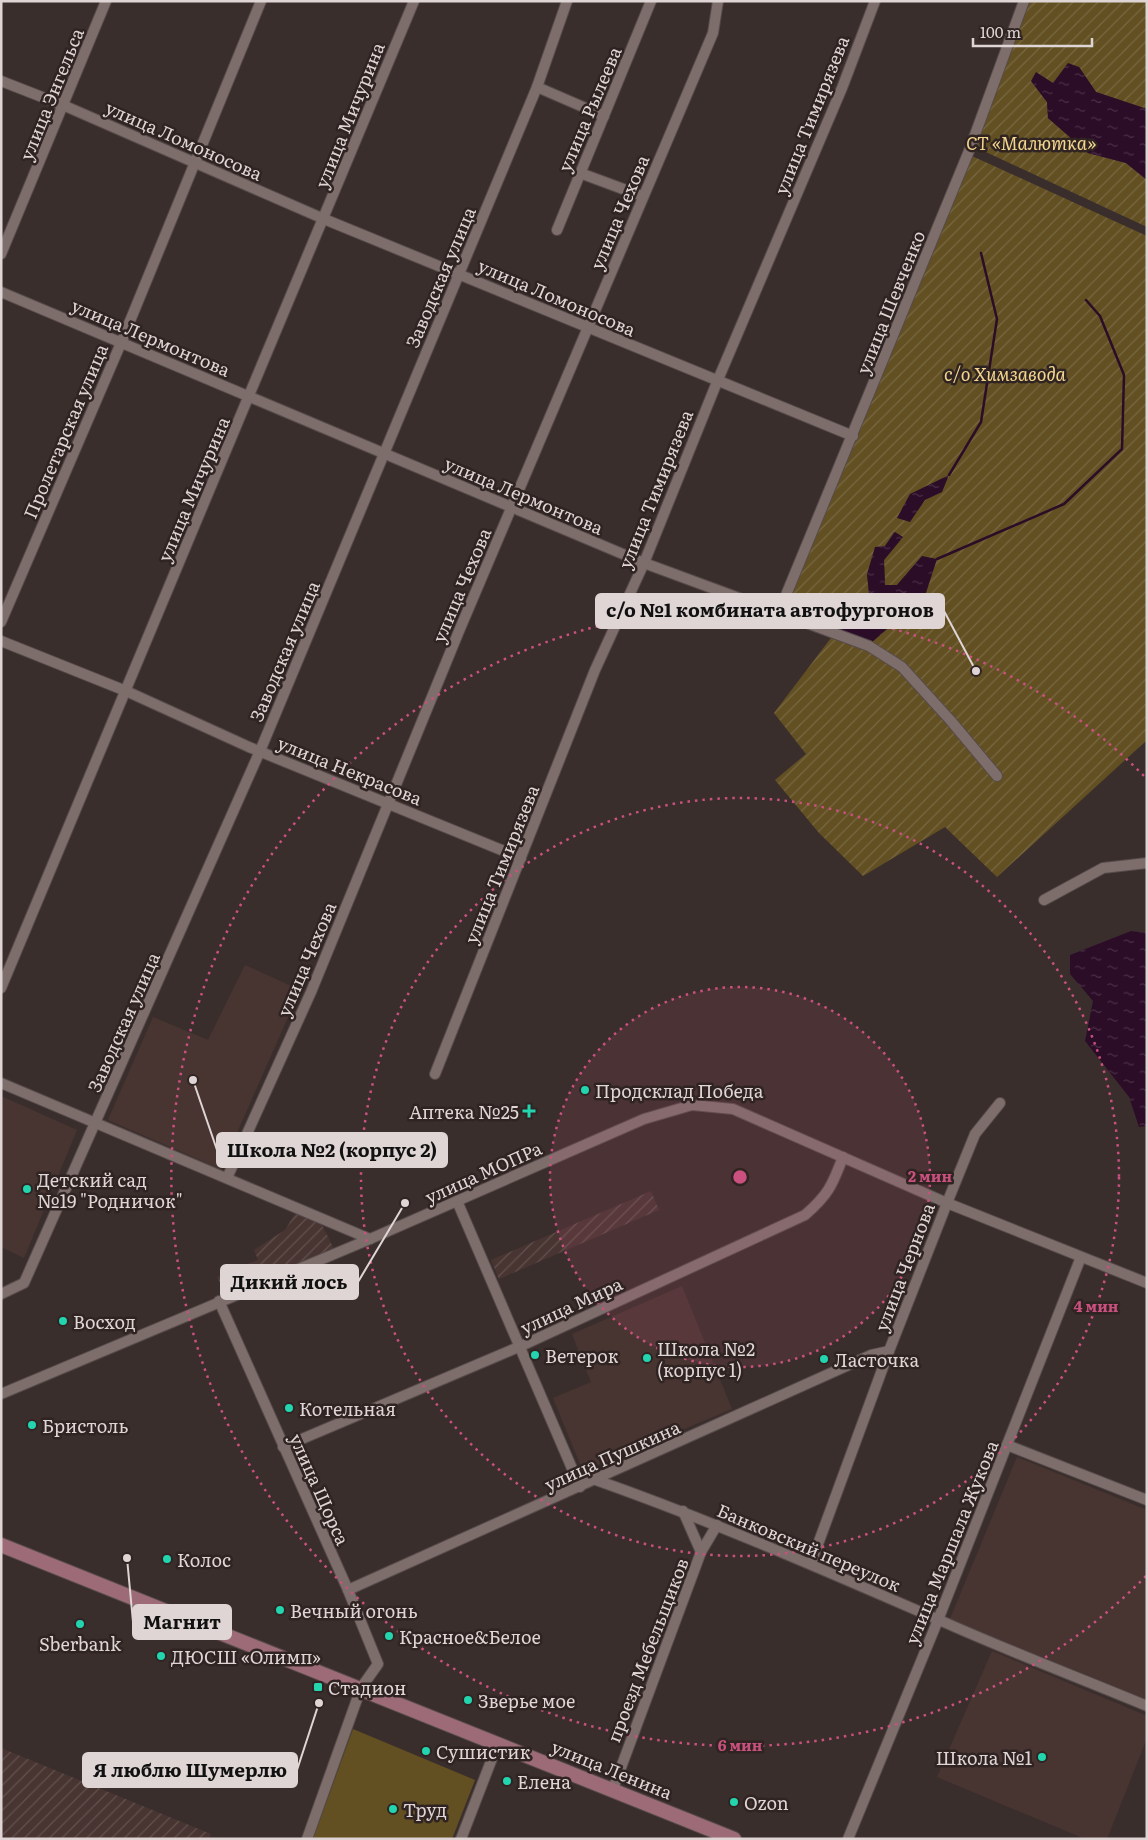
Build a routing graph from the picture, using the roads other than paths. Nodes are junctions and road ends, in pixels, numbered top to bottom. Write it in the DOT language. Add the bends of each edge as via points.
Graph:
graph roads {
  1 [pos="106,1"];
  2 [pos="261,1"];
  3 [pos="414,1"];
  4 [pos="567,1"];
  5 [pos="650,1"];
  6 [pos="718,1"];
  7 [pos="875,1"];
  8 [pos="1024,1"];
  9 [pos="1,81"];
  10 [pos="538,87"];
  11 [pos="65,106"];
  12 [pos="604,116"];
  13 [pos="194,162"];
  14 [pos="580,173"];
  15 [pos="642,196"];
  16 [pos="324,219"];
  17 [pos="556,230"];
  18 [pos="1,254"];
  19 [pos="459,274"];
  20 [pos="1,292"];
  21 [pos="588,327"];
  22 [pos="120,343"];
  23 [pos="717,382"];
  24 [pos="250,396"];
  25 [pos="853,436"];
  26 [pos="384,453"];
  27 [pos="512,508"];
  28 [pos="644,563"];
  29 [pos="780,612"];
  30 [pos="1,622"];
  31 [pos="1,641"];
  32 [pos="126,691"];
  33 [pos="260,751"];
  34 [pos="997,776"];
  35 [pos="388,804"];
  36 [pos="521,858"];
  37 [pos="1147,864"];
  38 [pos="1044,900"];
  39 [pos="1,988"];
  40 [pos="435,1074"];
  41 [pos="1,1083"];
  42 [pos="1000,1103"];
  43 [pos="96,1124"];
  44 [pos="842,1158"];
  45 [pos="226,1178"];
  46 [pos="457,1202"];
  47 [pos="947,1203"];
  48 [pos="370,1239"];
  49 [pos="1081,1257"];
  50 [pos="1147,1283"];
  51 [pos="1,1294"];
  52 [pos="220,1301"];
  53 [pos="520,1346"];
  54 [pos="889,1351"];
  55 [pos="1,1394"];
  56 [pos="1007,1444"];
  57 [pos="283,1447"];
  58 [pos="596,1480"];
  59 [pos="580,1486"];
  60 [pos="1147,1500"];
  61 [pos="683,1511"];
  62 [pos="717,1525"];
  63 [pos="1,1544"];
  64 [pos="701,1552"];
  65 [pos="811,1563"];
  66 [pos="348,1590"];
  67 [pos="938,1620"];
  68 [pos="362,1688"];
  69 [pos="1147,1706"];
  70 [pos="498,1743"];
  71 [pos="613,1789"];
  72 [pos="307,1839"];
  73 [pos="461,1839"];
  74 [pos="734,1839"];
  75 [pos="848,1839"];
  1 -- 11 [label="street, улица Энгельса"];
  2 -- 13 [label="street, Пролетарская улица"];
  3 -- 16 [label="street, улица Мичурина"];
  4 -- 10 [label="street, Заводская улица"];
  5 -- 12 [label="street, улица Рылеева"];
  6 -- 15 [label="street, улица Чехова" via="713,33"];
  7 -- 23 [label="street, улица Тимирязева" via="842,88"];
  8 -- 25 [label="street, улица Шевченко" via="969,151"];
  9 -- 11 [label="street, улица Ломоносова"];
  10 -- 12 [label="street"];
  10 -- 19 [label="street, Заводская улица"];
  11 -- 13 [label="street, улица Ломоносова"];
  11 -- 18 [label="street, улица Энгельса"];
  12 -- 14 [label="street, улица Рылеева"];
  13 -- 16 [label="street, улица Ломоносова"];
  13 -- 22 [label="street, Пролетарская улица"];
  14 -- 15 [label="street"];
  14 -- 17 [label="street, улица Рылеева"];
  15 -- 21 [label="street, улица Чехова"];
  16 -- 19 [label="street, улица Ломоносова"];
  16 -- 24 [label="street, улица Мичурина"];
  19 -- 21 [label="street, улица Ломоносова"];
  19 -- 26 [label="street, Заводская улица"];
  20 -- 22 [label="street, улица Лермонтова"];
  21 -- 23 [label="street, улица Ломоносова"];
  21 -- 27 [label="street, улица Чехова"];
  22 -- 24 [label="street, улица Лермонтова"];
  22 -- 30 [label="street, Пролетарская улица"];
  23 -- 25 [label="street, улица Ломоносова"];
  23 -- 28 [label="street, улица Тимирязева"];
  24 -- 26 [label="street, улица Лермонтова"];
  24 -- 32 [label="street, улица Мичурина"];
  25 -- 29 [label="street, улица Шевченко"];
  26 -- 27 [label="street, улица Лермонтова"];
  26 -- 33 [label="street, Заводская улица"];
  27 -- 28 [label="street, улица Лермонтова"];
  27 -- 35 [label="street, улица Чехова"];
  28 -- 29 [label="street, улица Лермонтова"];
  28 -- 36 [label="street, улица Тимирязева" via="595,670"];
  29 -- 34 [label="street, улица Лермонтова" via="870,646 902,666"];
  31 -- 32 [label="street, улица Некрасова"];
  32 -- 33 [label="street, улица Некрасова"];
  32 -- 39 [label="street, улица Мичурина"];
  33 -- 35 [label="street, улица Некрасова"];
  33 -- 43 [label="street, Заводская улица"];
  35 -- 36 [label="street, улица Некрасова"];
  35 -- 45 [label="street, улица Чехова" via="311,992"];
  36 -- 40 [label="street, улица Тимирязева"];
  37 -- 38 [label="street" via="1103,868"];
  41 -- 43 [label="street"];
  42 -- 47 [label="street, улица Чернова" via="975,1134"];
  43 -- 45 [label="street"];
  43 -- 51 [label="street, Заводская улица" via="24,1283"];
  44 -- 46 [label="street, улица МОПРа" via="733,1109 692,1105 644,1120"];
  44 -- 47 [label="street, улица МОПРа"];
  44 -- 53 [label="street, улица Мира" via="831,1188 805,1215"];
  45 -- 48 [label="street"];
  46 -- 48 [label="street, улица МОПРа"];
  46 -- 53 [label="street"];
  47 -- 49 [label="street, улица МОПРа"];
  47 -- 54 [label="street, улица Чернова"];
  48 -- 52 [label="street, улица МОПРа"];
  49 -- 50 [label="street, улица МОПРа"];
  49 -- 56 [label="street, улица Маршала Жукова"];
  52 -- 55 [label="street, улица МОПРа"];
  52 -- 57 [label="street, улица Щорса"];
  53 -- 57 [label="street, улица Мира"];
  53 -- 59 [label="street"];
  54 -- 58 [label="street, улица Пушкина" via="871,1355"];
  54 -- 65 [label="street, улица Чернова"];
  56 -- 60 [label="street"];
  56 -- 67 [label="street, улица Маршала Жукова"];
  57 -- 66 [label="street, улица Щорса"];
  58 -- 59 [label="street, улица Пушкина"];
  58 -- 61 [label="street, Банковский переулок"];
  59 -- 66 [label="street, улица Пушкина"];
  61 -- 62 [label="street, Банковский переулок"];
  61 -- 64 [label="street"];
  62 -- 64 [label="street, проезд Мебельщиков"];
  62 -- 65 [label="street, Банковский переулок"];
  63 -- 68 [label="main road, улица Ленина"];
  64 -- 71 [label="street, проезд Мебельщиков"];
  65 -- 67 [label="street, Банковский переулок"];
  66 -- 68 [label="street, улица Щорса" via="378,1664"];
  67 -- 69 [label="street, Банковский переулок"];
  67 -- 75 [label="street, улица Маршала Жукова"];
  68 -- 70 [label="main road, улица Ленина"];
  68 -- 72 [label="street"];
  70 -- 71 [label="main road, улица Ленина"];
  70 -- 73 [label="street"];
  71 -- 74 [label="main road, улица Ленина"];
}
